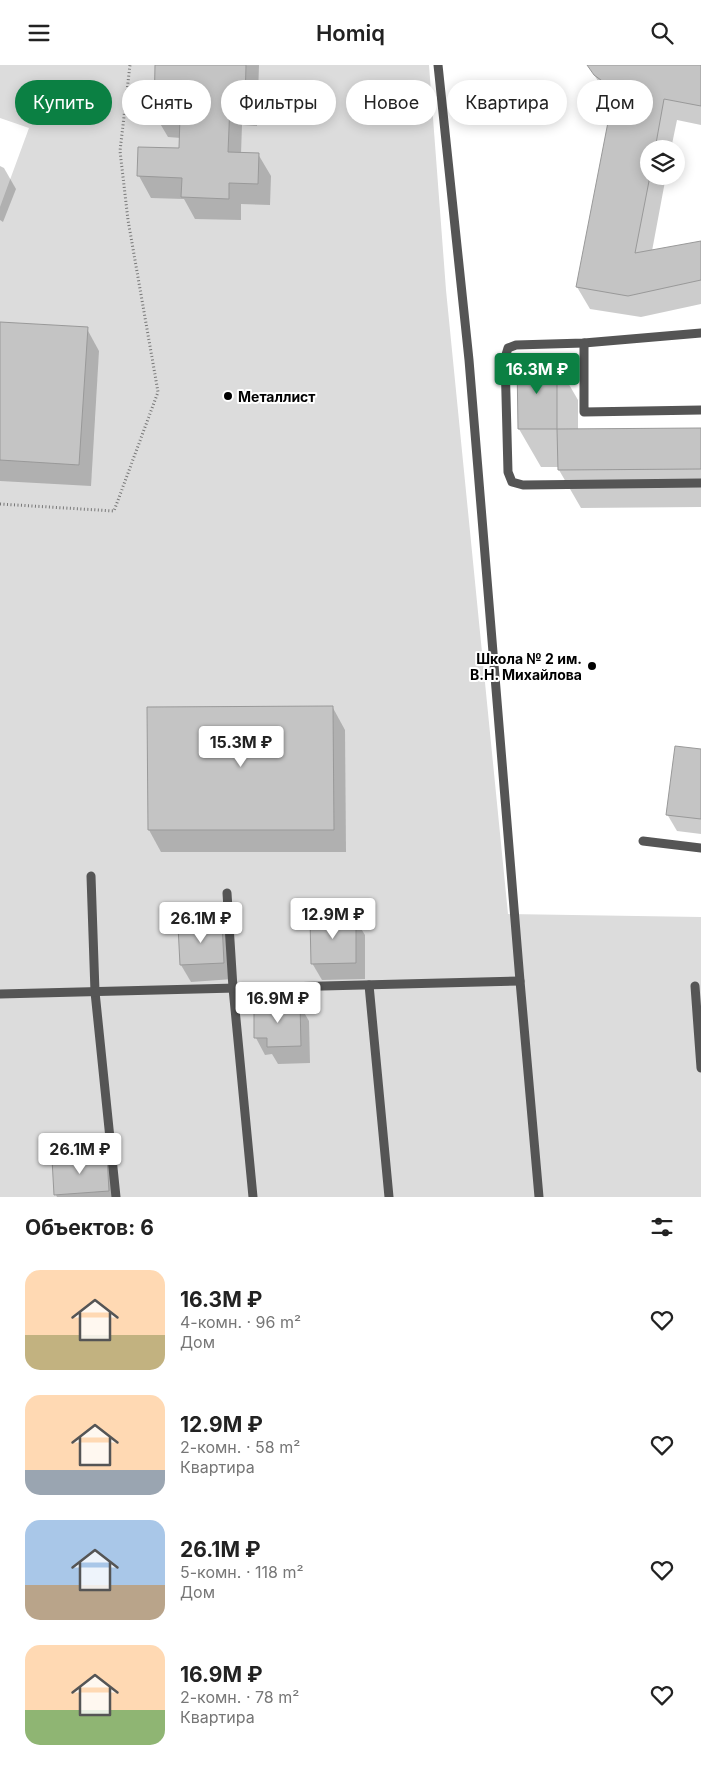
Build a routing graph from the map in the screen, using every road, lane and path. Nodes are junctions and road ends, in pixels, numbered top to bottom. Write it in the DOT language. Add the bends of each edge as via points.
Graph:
graph roads {
  1 [pos="130,65"];
  2 [pos="438,65"];
  3 [pos="701,333"];
  4 [pos="584,343"];
  5 [pos="701,410"];
  6 [pos="701,483"];
  7 [pos="0,504"];
  8 [pos="643,841"];
  9 [pos="701,848"];
  10 [pos="91,876"];
  11 [pos="228,893"];
  12 [pos="520,981"];
  13 [pos="369,985"];
  14 [pos="695,986"];
  15 [pos="233,988"];
  16 [pos="95,992"];
  17 [pos="0,994"];
  18 [pos="701,1068"];
  19 [pos="116,1197"];
  20 [pos="254,1197"];
  21 [pos="389,1197"];
  22 [pos="539,1197"];
  1 -- 7 [label="path" via="120,151 128,220 158,392 114,511"];
  2 -- 12 [label="lane" via="469,360"];
  3 -- 4 [label="lane"];
  4 -- 5 [label="lane" via="584,411"];
  4 -- 6 [label="lane" via="508,348 505,358 508,472 512,482 523,485"];
  8 -- 9 [label="lane"];
  10 -- 16 [label="lane"];
  11 -- 15 [label="lane"];
  12 -- 13 [label="lane"];
  12 -- 22 [label="lane"];
  13 -- 15 [label="lane"];
  13 -- 21 [label="lane"];
  14 -- 18 [label="lane"];
  15 -- 16 [label="lane"];
  15 -- 20 [label="lane"];
  16 -- 17 [label="lane"];
  16 -- 19 [label="lane"];
}
